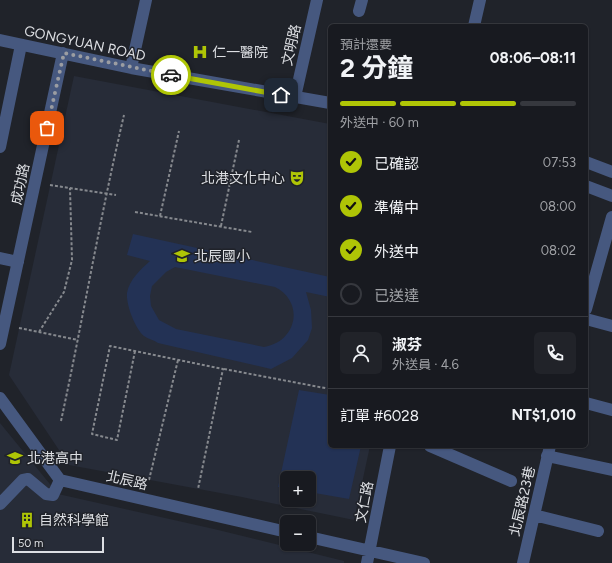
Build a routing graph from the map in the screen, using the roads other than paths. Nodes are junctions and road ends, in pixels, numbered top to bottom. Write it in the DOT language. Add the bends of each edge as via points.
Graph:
graph roads {
  1 [pos="146,0"];
  2 [pos="317,0"];
  3 [pos="480,0"];
  4 [pos="474,24"];
  5 [pos="0,40"];
  6 [pos="21,45"];
  7 [pos="64,53"];
  8 [pos="131,68"];
  9 [pos="295,97"];
  10 [pos="328,103"];
  11 [pos="0,147"];
  12 [pos="588,163"];
  13 [pos="612,172"];
  14 [pos="588,187"];
  15 [pos="612,196"];
  16 [pos="612,218"];
  17 [pos="0,258"];
  18 [pos="18,262"];
  19 [pos="588,302"];
  20 [pos="588,320"];
  21 [pos="612,326"];
  22 [pos="0,344"];
  23 [pos="0,398"];
  24 [pos="588,404"];
  25 [pos="612,410"];
  26 [pos="390,448"];
  27 [pos="435,448"];
  28 [pos="549,451"];
  29 [pos="612,470"];
  30 [pos="60,480"];
  31 [pos="512,481"];
  32 [pos="0,504"];
  33 [pos="534,515"];
  34 [pos="280,530"];
  35 [pos="598,531"];
  36 [pos="316,538"];
  37 [pos="370,550"];
  38 [pos="367,563"];
  39 [pos="424,563"];
  40 [pos="523,563"];
  1 -- 8 [label="street"];
  2 -- 9 [label="street, 文明路"];
  3 -- 4 [label="street"];
  5 -- 6 [label="street, GONGYUAN ROAD"];
  6 -- 7 [label="street, GONGYUAN ROAD"];
  6 -- 11 [label="street"];
  7 -- 8 [label="street, GONGYUAN ROAD"];
  7 -- 18 [label="street, 成功路"];
  8 -- 9 [label="street, GONGYUAN ROAD"];
  9 -- 10 [label="street, GONGYUAN ROAD"];
  12 -- 13 [label="street"];
  14 -- 15 [label="street"];
  16 -- 19 [label="street"];
  17 -- 18 [label="street"];
  18 -- 22 [label="street, 成功路"];
  20 -- 21 [label="street"];
  23 -- 30 [label="street"];
  24 -- 25 [label="street"];
  26 -- 37 [label="street, 文仁路"];
  27 -- 31 [label="street"];
  28 -- 29 [label="street"];
  28 -- 33 [label="street, 北辰路23巷"];
  30 -- 32 [label="street" via="53,495 46,494 28,479 23,480"];
  30 -- 34 [label="street, 北辰路"];
  33 -- 35 [label="street"];
  33 -- 40 [label="street, 北辰路23巷"];
  36 -- 37 [label="street"];
  37 -- 38 [label="street, 文仁路"];
  37 -- 39 [label="street"];
}
